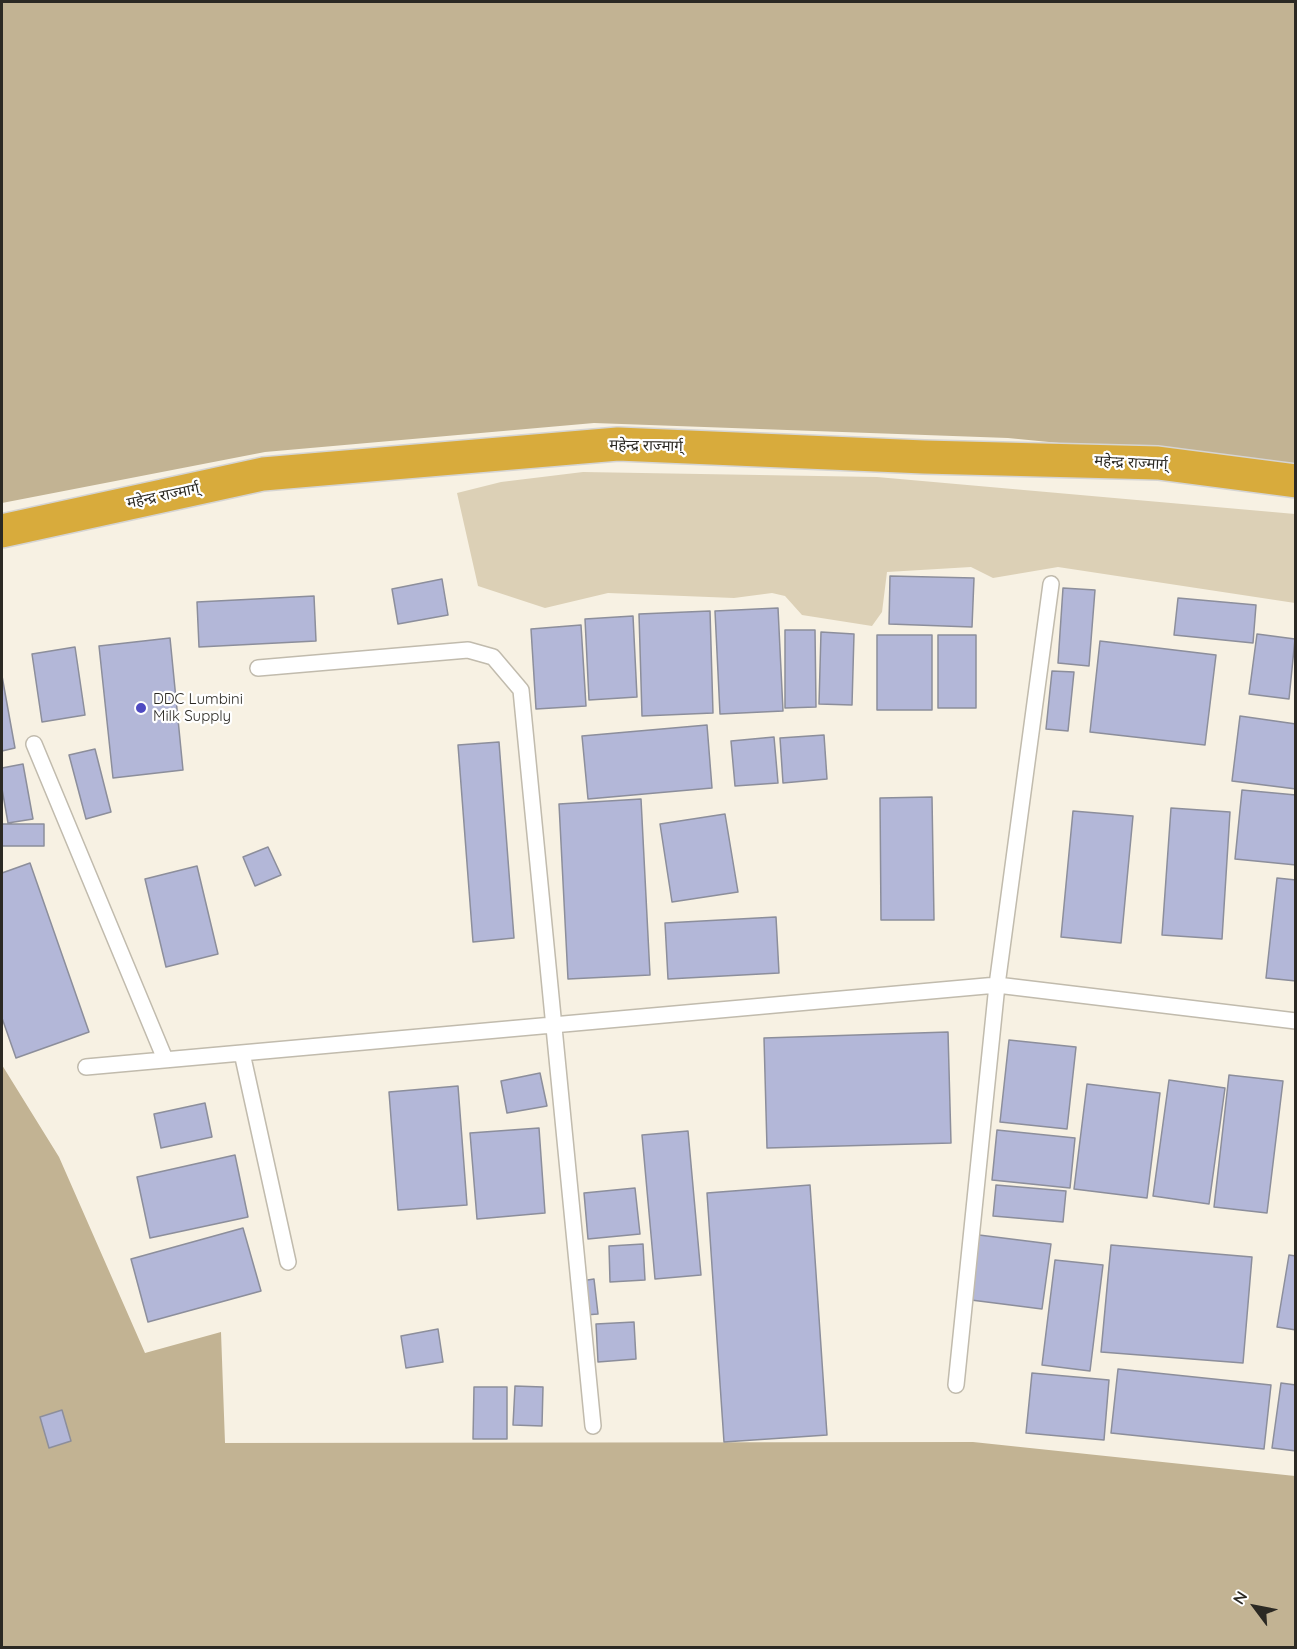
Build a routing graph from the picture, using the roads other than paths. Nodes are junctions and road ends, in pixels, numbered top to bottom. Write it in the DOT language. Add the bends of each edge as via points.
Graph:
graph roads {
  1 [pos="1296,481"];
  2 [pos="2,531"];
  3 [pos="1051,584"];
  4 [pos="258,668"];
  5 [pos="34,744"];
  6 [pos="997,985"];
  7 [pos="1296,1021"];
  8 [pos="553,1025"];
  9 [pos="242,1053"];
  10 [pos="165,1059"];
  11 [pos="86,1067"];
  12 [pos="288,1262"];
  13 [pos="956,1385"];
  14 [pos="592,1426"];
  1 -- 2 [label="highway, महेन्द्र राज्मार्ग्" via="1158,463 618,444 263,474"];
  3 -- 6 [label="lane"];
  4 -- 8 [label="lane" via="468,650 493,657 521,690"];
  5 -- 10 [label="lane"];
  6 -- 7 [label="lane"];
  6 -- 8 [label="lane"];
  6 -- 13 [label="lane"];
  8 -- 9 [label="lane"];
  8 -- 14 [label="lane"];
  9 -- 10 [label="lane"];
  9 -- 12 [label="lane"];
  10 -- 11 [label="lane"];
}
